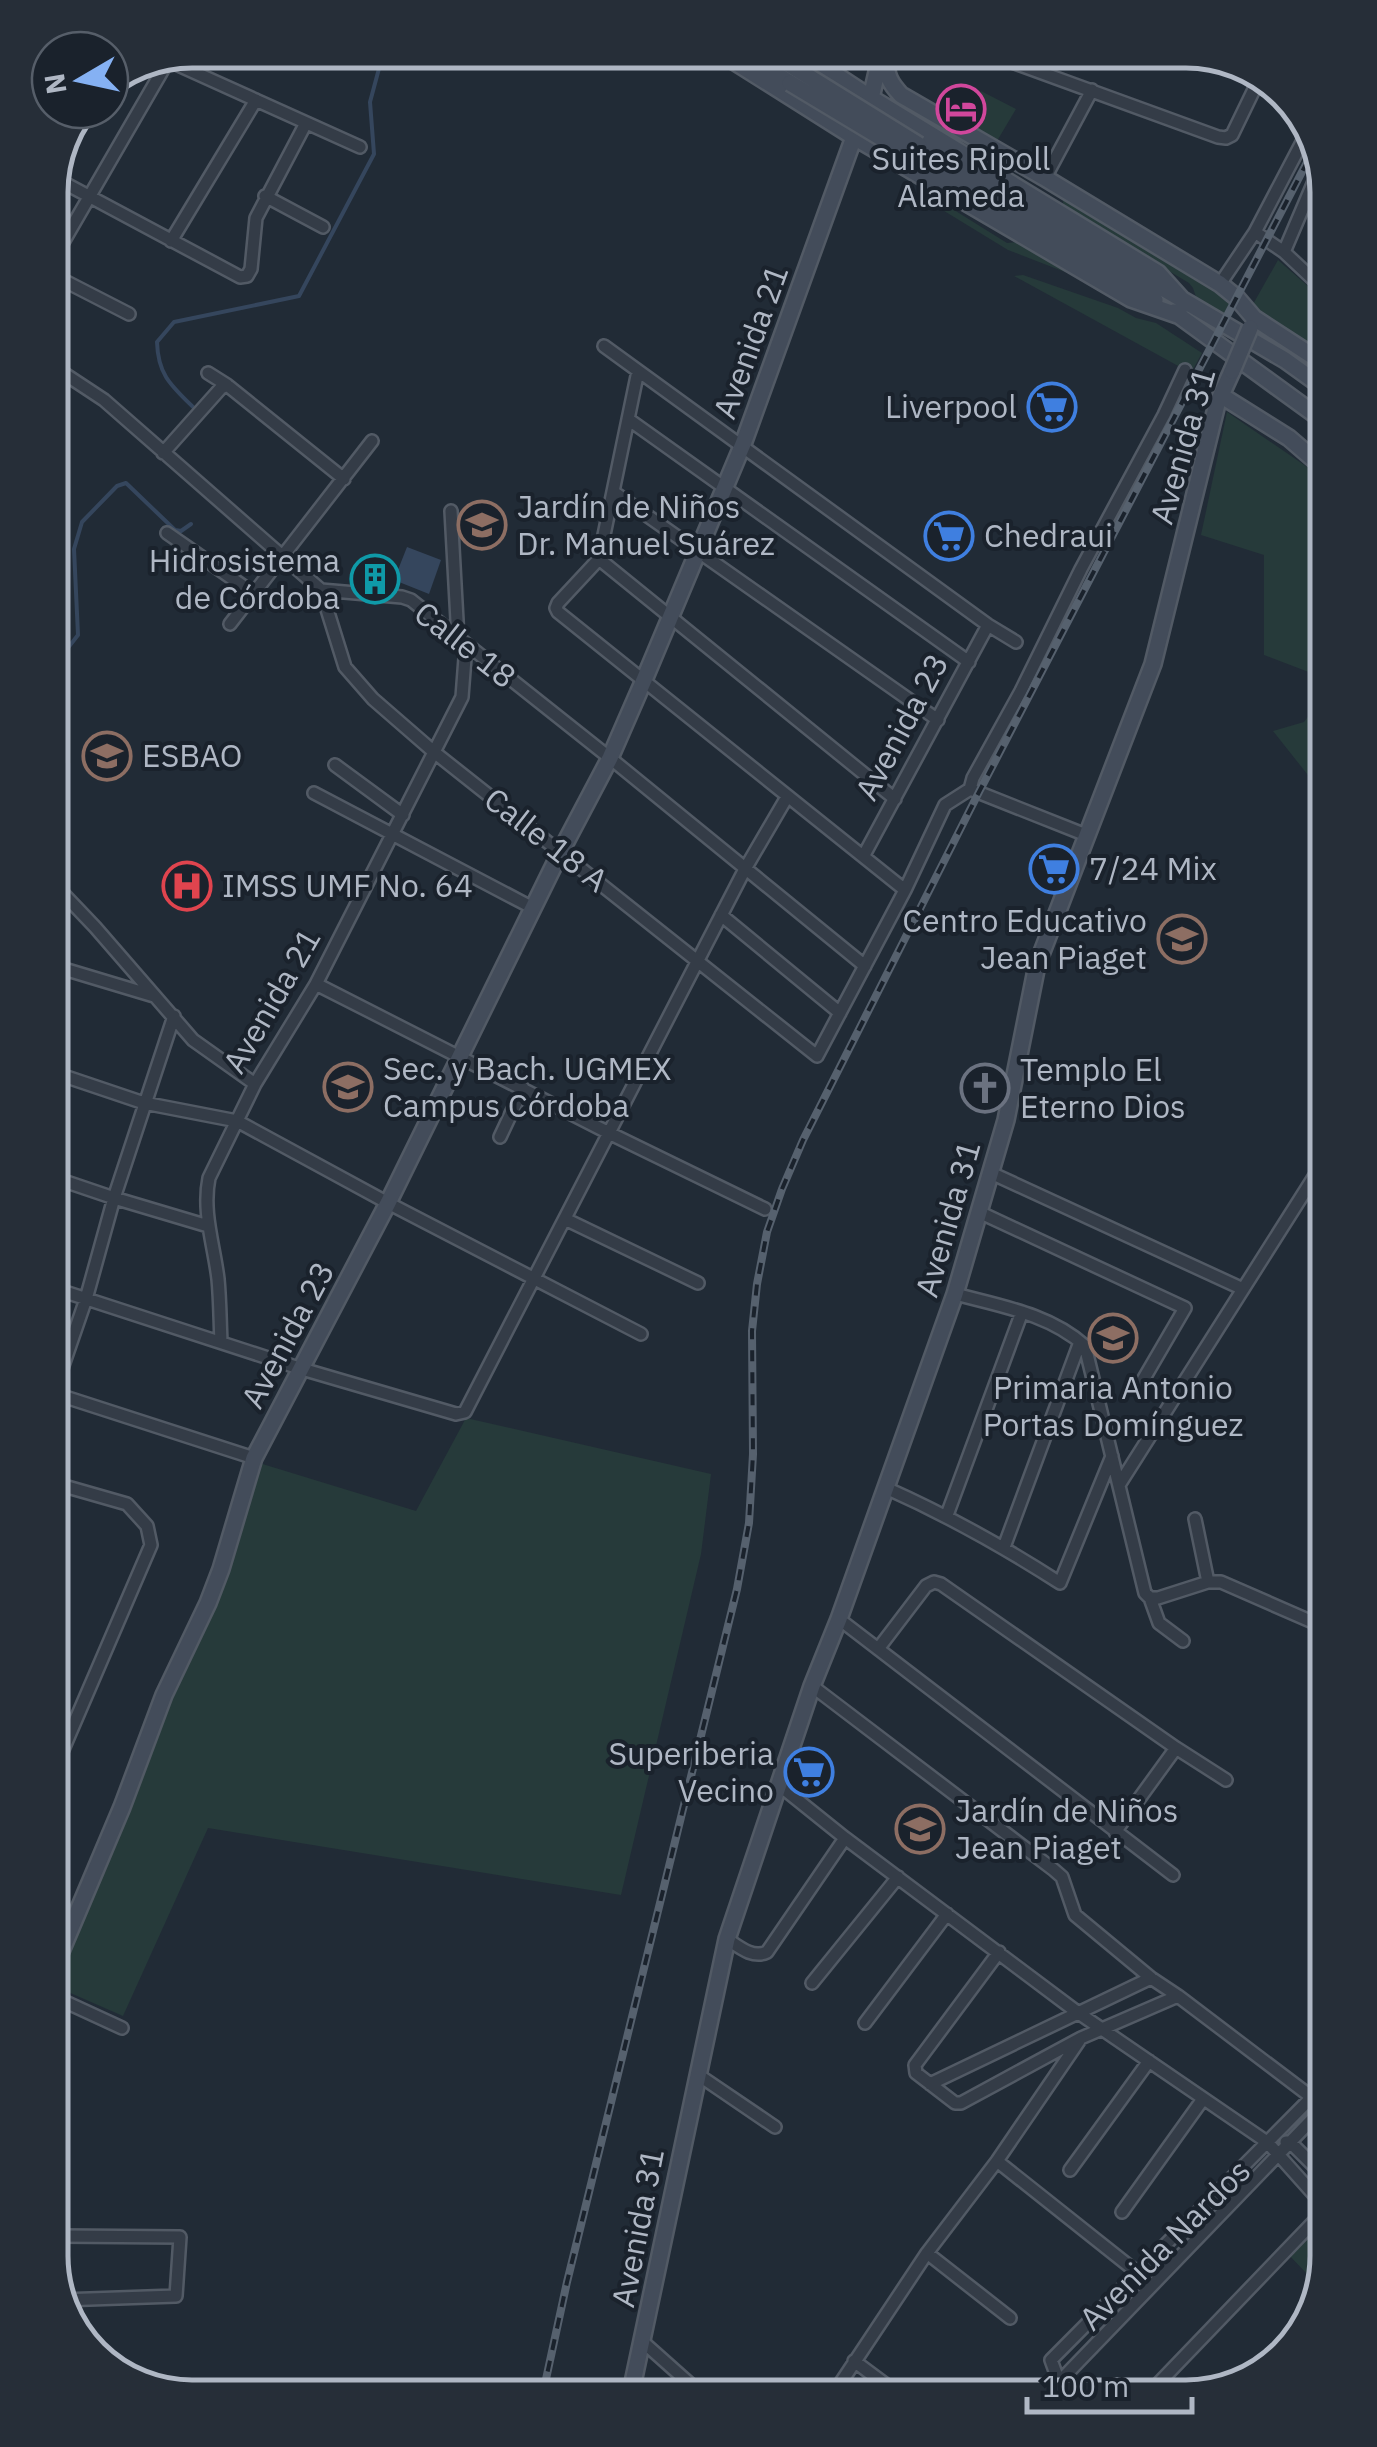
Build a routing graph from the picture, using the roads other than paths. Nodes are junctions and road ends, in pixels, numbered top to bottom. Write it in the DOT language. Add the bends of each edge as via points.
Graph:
graph roads {
  1 [pos="187,68"];
  2 [pos="745,68"];
  3 [pos="777,68"];
  4 [pos="785,68"];
  5 [pos="826,68"];
  6 [pos="874,68"];
  7 [pos="885,68"];
  8 [pos="1028,68"];
  9 [pos="161,72"];
  10 [pos="794,76"];
  11 [pos="1255,88"];
  12 [pos="1092,90"];
  13 [pos="864,93"];
  14 [pos="256,100"];
  15 [pos="306,124"];
  16 [pos="854,137"];
  17 [pos="1300,145"];
  18 [pos="360,146"];
  19 [pos="1014,160"];
  20 [pos="992,170"];
  21 [pos="1045,178"];
  22 [pos="68,186"];
  23 [pos="1310,191"];
  24 [pos="266,196"];
  25 [pos="89,198"];
  26 [pos="1056,210"];
  27 [pos="323,226"];
  28 [pos="1255,232"];
  29 [pos="68,234"];
  30 [pos="171,241"];
  31 [pos="1284,252"];
  32 [pos="1310,276"];
  33 [pos="68,283"];
  34 [pos="1220,284"];
  35 [pos="1183,310"];
  36 [pos="129,314"];
  37 [pos="1252,323"];
  38 [pos="604,346"];
  39 [pos="1310,355"];
  40 [pos="1185,370"];
  41 [pos="638,372"];
  42 [pos="208,374"];
  43 [pos="68,376"];
  44 [pos="1310,378"];
  45 [pos="228,385"];
  46 [pos="1222,396"];
  47 [pos="1310,410"];
  48 [pos="628,419"];
  49 [pos="372,440"];
  50 [pos="742,444"];
  51 [pos="163,452"];
  52 [pos="1310,456"];
  53 [pos="344,479"];
  54 [pos="724,487"];
  55 [pos="614,492"];
  56 [pos="451,511"];
  57 [pos="167,533"];
  58 [pos="699,552"];
  59 [pos="282,556"];
  60 [pos="599,560"];
  61 [pos="321,590"];
  62 [pos="253,593"];
  63 [pos="671,616"];
  64 [pos="230,624"];
  65 [pos="988,625"];
  66 [pos="462,642"];
  67 [pos="1016,642"];
  68 [pos="969,662"];
  69 [pos="644,680"];
  70 [pos="938,720"];
  71 [pos="434,752"];
  72 [pos="610,758"];
  73 [pos="335,765"];
  74 [pos="970,789"];
  75 [pos="314,793"];
  76 [pos="788,796"];
  77 [pos="895,799"];
  78 [pos="402,815"];
  79 [pos="393,834"];
  80 [pos="1086,835"];
  81 [pos="561,850"];
  82 [pos="864,855"];
  83 [pos="745,869"];
  84 [pos="905,890"];
  85 [pos="68,899"];
  86 [pos="533,908"];
  87 [pos="722,915"];
  88 [pos="698,961"];
  89 [pos="865,966"];
  90 [pos="68,970"];
  91 [pos="316,984"];
  92 [pos="154,996"];
  93 [pos="840,1013"];
  94 [pos="174,1016"];
  95 [pos="461,1057"];
  96 [pos="68,1077"];
  97 [pos="255,1084"];
  98 [pos="522,1088"];
  99 [pos="144,1103"];
  100 [pos="238,1121"];
  101 [pos="608,1133"];
  102 [pos="500,1137"];
  103 [pos="991,1173"];
  104 [pos="68,1182"];
  105 [pos="1310,1183"];
  106 [pos="114,1198"];
  107 [pos="388,1204"];
  108 [pos="765,1209"];
  109 [pos="980,1212"];
  110 [pos="565,1219"];
  111 [pos="208,1226"];
  112 [pos="533,1279"];
  113 [pos="698,1284"];
  114 [pos="1243,1288"];
  115 [pos="68,1293"];
  116 [pos="955,1294"];
  117 [pos="86,1299"];
  118 [pos="1022,1312"];
  119 [pos="641,1334"];
  120 [pos="221,1342"];
  121 [pos="1080,1342"];
  122 [pos="68,1351"];
  123 [pos="302,1368"];
  124 [pos="1139,1387"];
  125 [pos="68,1398"];
  126 [pos="1112,1455"];
  127 [pos="254,1458"];
  128 [pos="1119,1485"];
  129 [pos="68,1487"];
  130 [pos="886,1488"];
  131 [pos="947,1515"];
  132 [pos="1195,1519"];
  133 [pos="1004,1547"];
  134 [pos="1208,1582"];
  135 [pos="1150,1598"];
  136 [pos="839,1619"];
  137 [pos="1310,1621"];
  138 [pos="1182,1641"];
  139 [pos="878,1649"];
  140 [pos="812,1686"];
  141 [pos="68,1738"];
  142 [pos="1176,1748"];
  143 [pos="1226,1780"];
  144 [pos="779,1784"];
  145 [pos="1115,1832"];
  146 [pos="846,1838"];
  147 [pos="1174,1875"];
  148 [pos="898,1877"];
  149 [pos="947,1914"];
  150 [pos="68,1935"];
  151 [pos="727,1939"];
  152 [pos="999,1952"];
  153 [pos="1151,1978"];
  154 [pos="812,1983"];
  155 [pos="1178,1996"];
  156 [pos="68,2003"];
  157 [pos="1077,2012"];
  158 [pos="865,2023"];
  159 [pos="122,2028"];
  160 [pos="1101,2029"];
  161 [pos="1081,2038"];
  162 [pos="1150,2061"];
  163 [pos="697,2074"];
  164 [pos="930,2084"];
  165 [pos="1310,2095"];
  166 [pos="1203,2099"];
  167 [pos="1310,2099"];
  168 [pos="1310,2121"];
  169 [pos="775,2127"];
  170 [pos="1267,2142"];
  171 [pos="1290,2142"];
  172 [pos="1278,2156"];
  173 [pos="997,2161"];
  174 [pos="1310,2162"];
  175 [pos="1070,2170"];
  176 [pos="1310,2191"];
  177 [pos="1122,2212"];
  178 [pos="1310,2226"];
  179 [pos="68,2236"];
  180 [pos="927,2253"];
  181 [pos="1138,2273"];
  182 [pos="76,2299"];
  183 [pos="1010,2318"];
  184 [pos="643,2342"];
  185 [pos="854,2362"];
  186 [pos="634,2379"];
  187 [pos="684,2379"];
  188 [pos="843,2380"];
  189 [pos="879,2380"];
  190 [pos="1059,2380"];
  191 [pos="1062,2380"];
  192 [pos="1161,2380"];
  1 -- 14 [label="street"];
  2 -- 16 [label="street"];
  3 -- 10 [label="street"];
  4 -- 10 [label="street"];
  5 -- 13 [label="street"];
  6 -- 13 [label="street, Avenida 21"];
  7 -- 19 [label="street" via="901,94"];
  8 -- 12 [label="street"];
  9 -- 25 [label="street"];
  10 -- 35 [label="street, bridge"];
  11 -- 12 [label="street" via="1226,138"];
  12 -- 21 [label="street"];
  13 -- 16 [label="street, Avenida 21"];
  13 -- 20 [label="street"];
  14 -- 15 [label="street"];
  14 -- 30 [label="street"];
  15 -- 18 [label="street"];
  15 -- 24 [label="street"];
  16 -- 35 [label="street" via="1131,299"];
  16 -- 50 [label="street, Avenida 21"];
  17 -- 28 [label="street"];
  19 -- 20 [label="street"];
  19 -- 21 [label="street"];
  20 -- 26 [label="street"];
  21 -- 26 [label="street"];
  21 -- 34 [label="street"];
  22 -- 25 [label="street"];
  23 -- 31 [label="street"];
  24 -- 27 [label="street"];
  24 -- 30 [label="street" via="248,276"];
  25 -- 29 [label="street"];
  25 -- 30 [label="street"];
  26 -- 35 [label="street" via="1158,273"];
  28 -- 31 [label="street"];
  28 -- 34 [label="street"];
  31 -- 32 [label="street"];
  33 -- 36 [label="street"];
  34 -- 37 [label="street"];
  35 -- 44 [label="street"];
  35 -- 47 [label="street"];
  37 -- 39 [label="street"];
  37 -- 46 [label="street, Avenida 31, bridge"];
  38 -- 41 [label="street"];
  40 -- 74 [label="street"];
  41 -- 48 [label="street"];
  41 -- 50 [label="street"];
  42 -- 45 [label="street"];
  43 -- 51 [label="street"];
  45 -- 51 [label="street"];
  45 -- 53 [label="street"];
  46 -- 52 [label="street"];
  46 -- 80 [label="street, Avenida 31" via="1154,664"];
  48 -- 54 [label="street"];
  48 -- 55 [label="street"];
  49 -- 53 [label="street"];
  50 -- 54 [label="street, Avenida 21"];
  50 -- 65 [label="street"];
  51 -- 59 [label="street"];
  53 -- 59 [label="street"];
  54 -- 58 [label="street, Avenida 21"];
  54 -- 68 [label="street"];
  55 -- 58 [label="street"];
  55 -- 60 [label="street"];
  56 -- 66 [label="street, Avenida 21"];
  57 -- 62 [label="street"];
  58 -- 63 [label="street, Avenida 21"];
  58 -- 70 [label="street"];
  59 -- 61 [label="street"];
  59 -- 62 [label="street"];
  60 -- 63 [label="street"];
  60 -- 69 [label="street" via="556,608"];
  61 -- 66 [label="street, Calle 18" via="411,600"];
  61 -- 71 [label="street, Calle 18 A" via="345,668"];
  62 -- 64 [label="street"];
  63 -- 69 [label="street, Avenida 21"];
  63 -- 77 [label="street"];
  65 -- 67 [label="street"];
  65 -- 68 [label="street, Avenida 23"];
  66 -- 71 [label="street, Avenida 21" via="462,697"];
  66 -- 72 [label="street, Calle 18"];
  68 -- 70 [label="street, Avenida 23"];
  69 -- 72 [label="street, Avenida 21"];
  69 -- 76 [label="street"];
  70 -- 77 [label="street, Avenida 23"];
  71 -- 78 [label="street, Avenida 21"];
  71 -- 81 [label="street, Calle 18 A"];
  72 -- 81 [label="street, Avenida 23"];
  72 -- 83 [label="street, Calle 18"];
  73 -- 78 [label="street"];
  74 -- 80 [label="street"];
  74 -- 84 [label="street" via="945,805"];
  75 -- 79 [label="street"];
  76 -- 82 [label="street"];
  76 -- 83 [label="street"];
  77 -- 82 [label="street, Avenida 23"];
  78 -- 79 [label="street, Avenida 21"];
  79 -- 86 [label="street"];
  79 -- 91 [label="street, Avenida 21"];
  80 -- 103 [label="street, Avenida 31" via="1037,965"];
  81 -- 86 [label="street, Avenida 23"];
  81 -- 88 [label="street, Calle 18 A"];
  82 -- 84 [label="street"];
  83 -- 87 [label="street"];
  83 -- 89 [label="street, Calle 18"];
  84 -- 89 [label="street"];
  85 -- 92 [label="street"];
  86 -- 95 [label="street, Avenida 23"];
  87 -- 88 [label="street"];
  87 -- 93 [label="street"];
  88 -- 93 [label="street, Calle 18 A" via="817,1056"];
  88 -- 101 [label="street"];
  89 -- 93 [label="street"];
  90 -- 92 [label="street"];
  91 -- 95 [label="street"];
  91 -- 97 [label="street, Avenida 21"];
  92 -- 94 [label="street"];
  94 -- 97 [label="street" via="202,1048"];
  94 -- 99 [label="street"];
  95 -- 98 [label="street"];
  95 -- 107 [label="street, Avenida 23"];
  96 -- 99 [label="street"];
  97 -- 100 [label="street, Avenida 21"];
  98 -- 101 [label="street"];
  98 -- 102 [label="street"];
  99 -- 100 [label="street"];
  99 -- 106 [label="street"];
  100 -- 107 [label="street"];
  100 -- 111 [label="street, Avenida 21" via="208,1178"];
  101 -- 108 [label="street"];
  101 -- 110 [label="street"];
  103 -- 109 [label="street, Avenida 31"];
  103 -- 114 [label="street"];
  104 -- 106 [label="street"];
  105 -- 114 [label="street"];
  106 -- 111 [label="street"];
  106 -- 117 [label="street"];
  107 -- 112 [label="street"];
  107 -- 123 [label="street, Avenida 23"];
  109 -- 116 [label="street, Avenida 31"];
  109 -- 124 [label="street" via="1185,1308"];
  110 -- 112 [label="street"];
  110 -- 113 [label="street"];
  111 -- 120 [label="street, Avenida 21"];
  112 -- 119 [label="street"];
  112 -- 123 [label="street" via="465,1412"];
  114 -- 128 [label="street"];
  115 -- 117 [label="street"];
  116 -- 118 [label="street"];
  116 -- 130 [label="street, Avenida 31"];
  117 -- 120 [label="street"];
  117 -- 122 [label="street"];
  118 -- 121 [label="street"];
  118 -- 131 [label="street"];
  120 -- 123 [label="street"];
  121 -- 126 [label="street"];
  121 -- 133 [label="street"];
  123 -- 127 [label="street, Avenida 23"];
  125 -- 127 [label="street"];
  126 -- 128 [label="street"];
  126 -- 133 [label="street" via="1060,1583"];
  127 -- 150 [label="street, Avenida 23" via="221,1570"];
  128 -- 135 [label="street"];
  129 -- 141 [label="street" via="127,1504 147,1526 151,1545"];
  130 -- 131 [label="street"];
  130 -- 136 [label="street, Avenida 31"];
  131 -- 133 [label="street"];
  132 -- 134 [label="street"];
  134 -- 135 [label="street"];
  134 -- 137 [label="street"];
  135 -- 138 [label="street" via="1159,1623"];
  136 -- 139 [label="street"];
  136 -- 140 [label="street, Avenida 31"];
  139 -- 142 [label="street" via="926,1586 941,1584"];
  139 -- 145 [label="street"];
  140 -- 144 [label="street, Avenida 31"];
  140 -- 153 [label="street" via="1054,1870 1075,1915"];
  142 -- 143 [label="street"];
  142 -- 145 [label="street"];
  144 -- 146 [label="street"];
  144 -- 151 [label="street, Avenida 31"];
  145 -- 147 [label="street"];
  146 -- 148 [label="street"];
  146 -- 151 [label="street" via="766,1952 754,1955"];
  148 -- 149 [label="street"];
  148 -- 154 [label="street"];
  149 -- 152 [label="street"];
  149 -- 158 [label="street"];
  151 -- 163 [label="street, Avenida 31"];
  152 -- 157 [label="street"];
  152 -- 164 [label="street" via="914,2068"];
  153 -- 155 [label="street"];
  153 -- 157 [label="street"];
  155 -- 160 [label="street"];
  155 -- 165 [label="street"];
  156 -- 159 [label="street"];
  157 -- 160 [label="street"];
  157 -- 164 [label="street"];
  160 -- 161 [label="street"];
  160 -- 162 [label="street"];
  161 -- 164 [label="street" via="958,2104"];
  161 -- 173 [label="street"];
  162 -- 166 [label="street"];
  162 -- 175 [label="street"];
  163 -- 169 [label="street"];
  163 -- 184 [label="street, Avenida 31"];
  166 -- 170 [label="street"];
  166 -- 177 [label="street"];
  167 -- 170 [label="street, Avenida Nardos"];
  168 -- 171 [label="street, Avenida Nardos"];
  170 -- 171 [label="street"];
  170 -- 172 [label="street"];
  170 -- 181 [label="street, Avenida Nardos"];
  171 -- 172 [label="street, Avenida Nardos"];
  171 -- 174 [label="street"];
  172 -- 176 [label="street"];
  172 -- 191 [label="street, Avenida Nardos"];
  173 -- 180 [label="street"];
  173 -- 181 [label="street"];
  178 -- 192 [label="street"];
  179 -- 182 [label="street" via="180,2237 176,2296"];
  180 -- 183 [label="street"];
  180 -- 185 [label="street"];
  181 -- 190 [label="street, Avenida Nardos" via="1051,2360"];
  184 -- 186 [label="street, Avenida 31"];
  184 -- 187 [label="street"];
  185 -- 188 [label="street"];
  185 -- 189 [label="street"];
}
